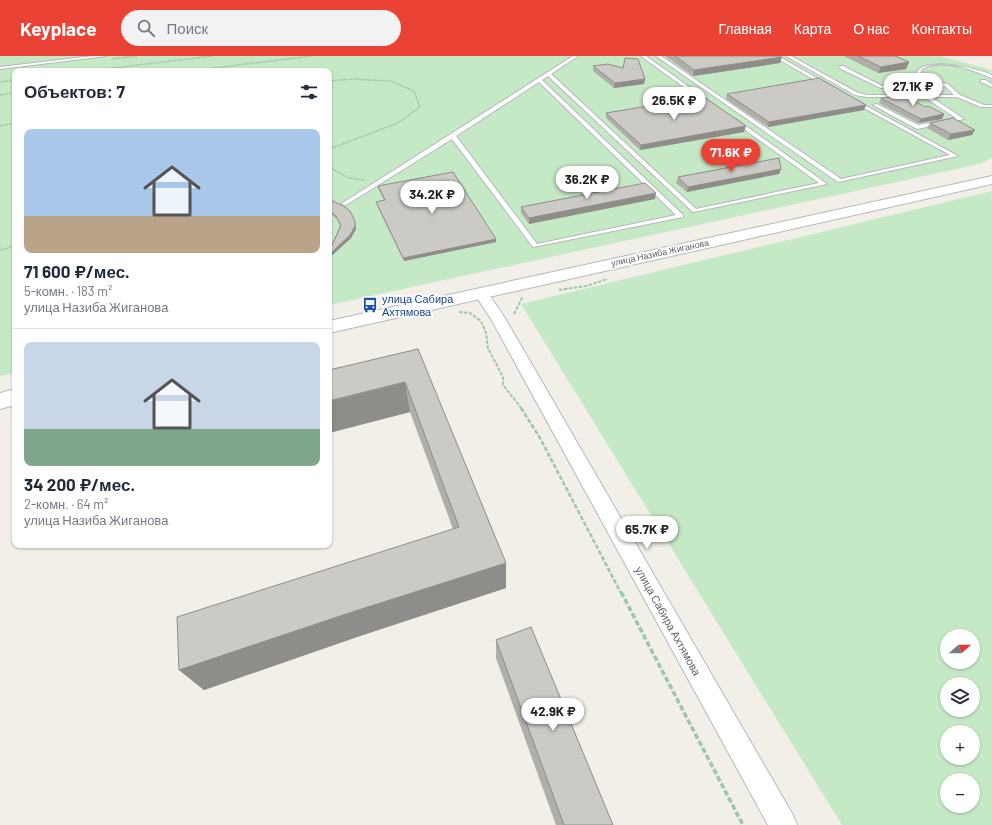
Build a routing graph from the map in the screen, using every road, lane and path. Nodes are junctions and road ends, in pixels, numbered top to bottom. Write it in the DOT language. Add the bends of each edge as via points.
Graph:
graph roads {
  1 [pos="104,56"];
  2 [pos="212,56"];
  3 [pos="311,56"];
  4 [pos="576,56"];
  5 [pos="643,56"];
  6 [pos="658,56"];
  7 [pos="775,56"];
  8 [pos="788,56"];
  9 [pos="841,67"];
  10 [pos="0,68"];
  11 [pos="113,68"];
  12 [pos="214,68"];
  13 [pos="548,74"];
  14 [pos="992,77"];
  15 [pos="12,80"];
  16 [pos="540,80"];
  17 [pos="332,81"];
  18 [pos="0,82"];
  19 [pos="924,83"];
  20 [pos="992,86"];
  21 [pos="831,87"];
  22 [pos="12,93"];
  23 [pos="857,94"];
  24 [pos="0,95"];
  25 [pos="925,96"];
  26 [pos="958,96"];
  27 [pos="851,98"];
  28 [pos="714,106"];
  29 [pos="992,106"];
  30 [pos="727,116"];
  31 [pos="12,124"];
  32 [pos="0,126"];
  33 [pos="453,136"];
  34 [pos="332,148"];
  35 [pos="332,169"];
  36 [pos="992,180"];
  37 [pos="379,182"];
  38 [pos="344,204"];
  39 [pos="12,247"];
  40 [pos="0,250"];
  41 [pos="481,293"];
  42 [pos="454,311"];
  43 [pos="332,326"];
  44 [pos="12,399"];
  45 [pos="0,401"];
  46 [pos="744,825"];
  47 [pos="783,825"];
  1 -- 10 [label="lane"];
  2 -- 11 [label="path"];
  3 -- 12 [label="path"];
  4 -- 13 [label="lane"];
  5 -- 28 [label="lane"];
  6 -- 27 [label="lane" via="840,181 955,156"];
  7 -- 21 [label="lane"];
  8 -- 23 [label="lane"];
  9 -- 19 [label="lane" via="881,87"];
  13 -- 16 [label="lane"];
  13 -- 30 [label="lane" via="695,211 824,184"];
  14 -- 19 [label="lane" via="959,65 924,65 919,68 918,74"];
  14 -- 20 [label="lane" via="984,81"];
  15 -- 18 [label="path"];
  16 -- 33 [label="lane"];
  16 -- 33 [label="lane" via="681,216 535,246"];
  17 -- 34 [label="path" via="390,81 414,91 420,107 398,123"];
  19 -- 26 [label="lane" via="946,85"];
  22 -- 24 [label="path"];
  23 -- 25 [label="lane"];
  23 -- 25 [label="lane" via="917,127 961,119"];
  25 -- 26 [label="lane"];
  26 -- 29 [label="lane" via="983,106"];
  31 -- 32 [label="path"];
  33 -- 37 [label="lane"];
  35 -- 37 [label="path" via="349,178"];
  36 -- 41 [label="street, улица Назиба Жиганова"];
  37 -- 38 [label="lane"];
  39 -- 40 [label="path"];
  41 -- 43 [label="street, улица Назиба Жиганова"];
  41 -- 47 [label="street, улица Сабира Ахтямова" via="498,318"];
  42 -- 46 [label="path" via="470,313 481,321 488,348 503,376 503,384 540,438"];
  44 -- 45 [label="street"];
}
